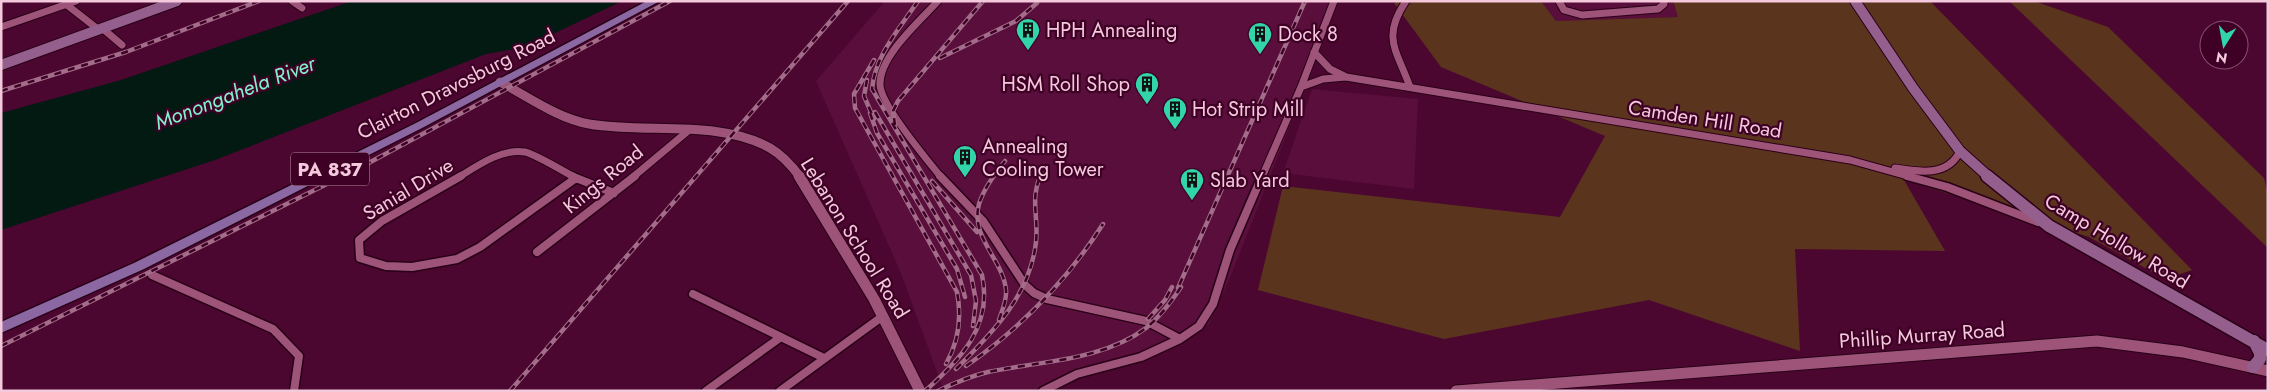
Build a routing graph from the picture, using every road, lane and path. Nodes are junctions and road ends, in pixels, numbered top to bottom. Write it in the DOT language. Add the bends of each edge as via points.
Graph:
graph roads {
  1 [pos="76,1"];
  2 [pos="177,1"];
  3 [pos="292,1"];
  4 [pos="655,1"];
  5 [pos="938,1"];
  6 [pos="1334,1"];
  7 [pos="1406,1"];
  8 [pos="1559,1"];
  9 [pos="1664,1"];
  10 [pos="1855,1"];
  11 [pos="67,4"];
  12 [pos="302,8"];
  13 [pos="1,27"];
  14 [pos="101,29"];
  15 [pos="122,45"];
  16 [pos="1314,52"];
  17 [pos="1,65"];
  18 [pos="1346,77"];
  19 [pos="500,82"];
  20 [pos="1301,87"];
  21 [pos="1410,87"];
  22 [pos="688,131"];
  23 [pos="1960,151"];
  24 [pos="1850,160"];
  25 [pos="576,178"];
  26 [pos="614,192"];
  27 [pos="2049,226"];
  28 [pos="537,252"];
  29 [pos="152,275"];
  30 [pos="693,294"];
  31 [pos="883,316"];
  32 [pos="1,328"];
  33 [pos="781,337"];
  34 [pos="1180,339"];
  35 [pos="2254,342"];
  36 [pos="2268,350"];
  37 [pos="824,358"];
  38 [pos="2253,367"];
  39 [pos="2268,371"];
  40 [pos="1578,386"];
  41 [pos="294,391"];
  42 [pos="706,391"];
  43 [pos="780,391"];
  44 [pos="920,391"];
  45 [pos="1043,391"];
  46 [pos="1456,391"];
  1 -- 11 [label="street"];
  2 -- 14 [label="main road"];
  3 -- 12 [label="street"];
  4 -- 19 [label="main road, Clairton Dravosburg Road / PA 837"];
  5 -- 34 [label="street" via="892,53 883,72 880,85 883,96 906,130 943,181 983,222 1025,285 1034,293 1047,299 1146,321"];
  6 -- 16 [label="street"];
  7 -- 21 [label="street" via="1396,13 1390,35 1395,55"];
  8 -- 9 [label="street" via="1564,10 1582,15 1658,9"];
  10 -- 23 [label="main road, Camp Hollow Road"];
  11 -- 13 [label="street"];
  11 -- 14 [label="street"];
  14 -- 15 [label="street"];
  14 -- 17 [label="main road"];
  16 -- 18 [label="street" via="1330,69"];
  16 -- 20 [label="street"];
  18 -- 20 [label="street" via="1323,79"];
  18 -- 21 [label="street, Camden Hill Road"];
  19 -- 22 [label="street, Lebanon School Road" via="562,116 587,124"];
  19 -- 32 [label="main road, Clairton Dravosburg Road / PA 837" via="139,266"];
  20 -- 34 [label="street" via="1230,250 1213,304 1199,326"];
  21 -- 24 [label="street, Camden Hill Road"];
  22 -- 26 [label="street, Kings Road"];
  22 -- 31 [label="street, Lebanon School Road" via="744,138 779,153 817,205"];
  23 -- 24 [label="street" via="1951,166 1936,171 1904,170"];
  23 -- 27 [label="main road, Camp Hollow Road"];
  24 -- 27 [label="street, Camden Hill Road" via="1947,187"];
  25 -- 25 [label="street, Sanial Drive" via="525,152 505,154 382,221 359,240 360,258 386,266 412,267 457,259 488,241"];
  25 -- 26 [label="street, Sanial Drive"];
  26 -- 28 [label="street, Kings Road"];
  27 -- 35 [label="main road, Camp Hollow Road"];
  29 -- 41 [label="street" via="272,329 299,356"];
  30 -- 33 [label="street"];
  31 -- 37 [label="street"];
  31 -- 44 [label="street, Lebanon School Road"];
  33 -- 37 [label="street"];
  33 -- 42 [label="street"];
  34 -- 45 [label="street" via="1141,357 1077,374"];
  35 -- 36 [label="main road, Camp Hollow Road"];
  35 -- 38 [label="main road" via="2260,359"];
  37 -- 43 [label="street"];
  38 -- 39 [label="street, Phillip Murray Road"];
  38 -- 40 [label="street, Phillip Murray Road" via="2144,344 2097,341"];
  40 -- 46 [label="street"];
}
